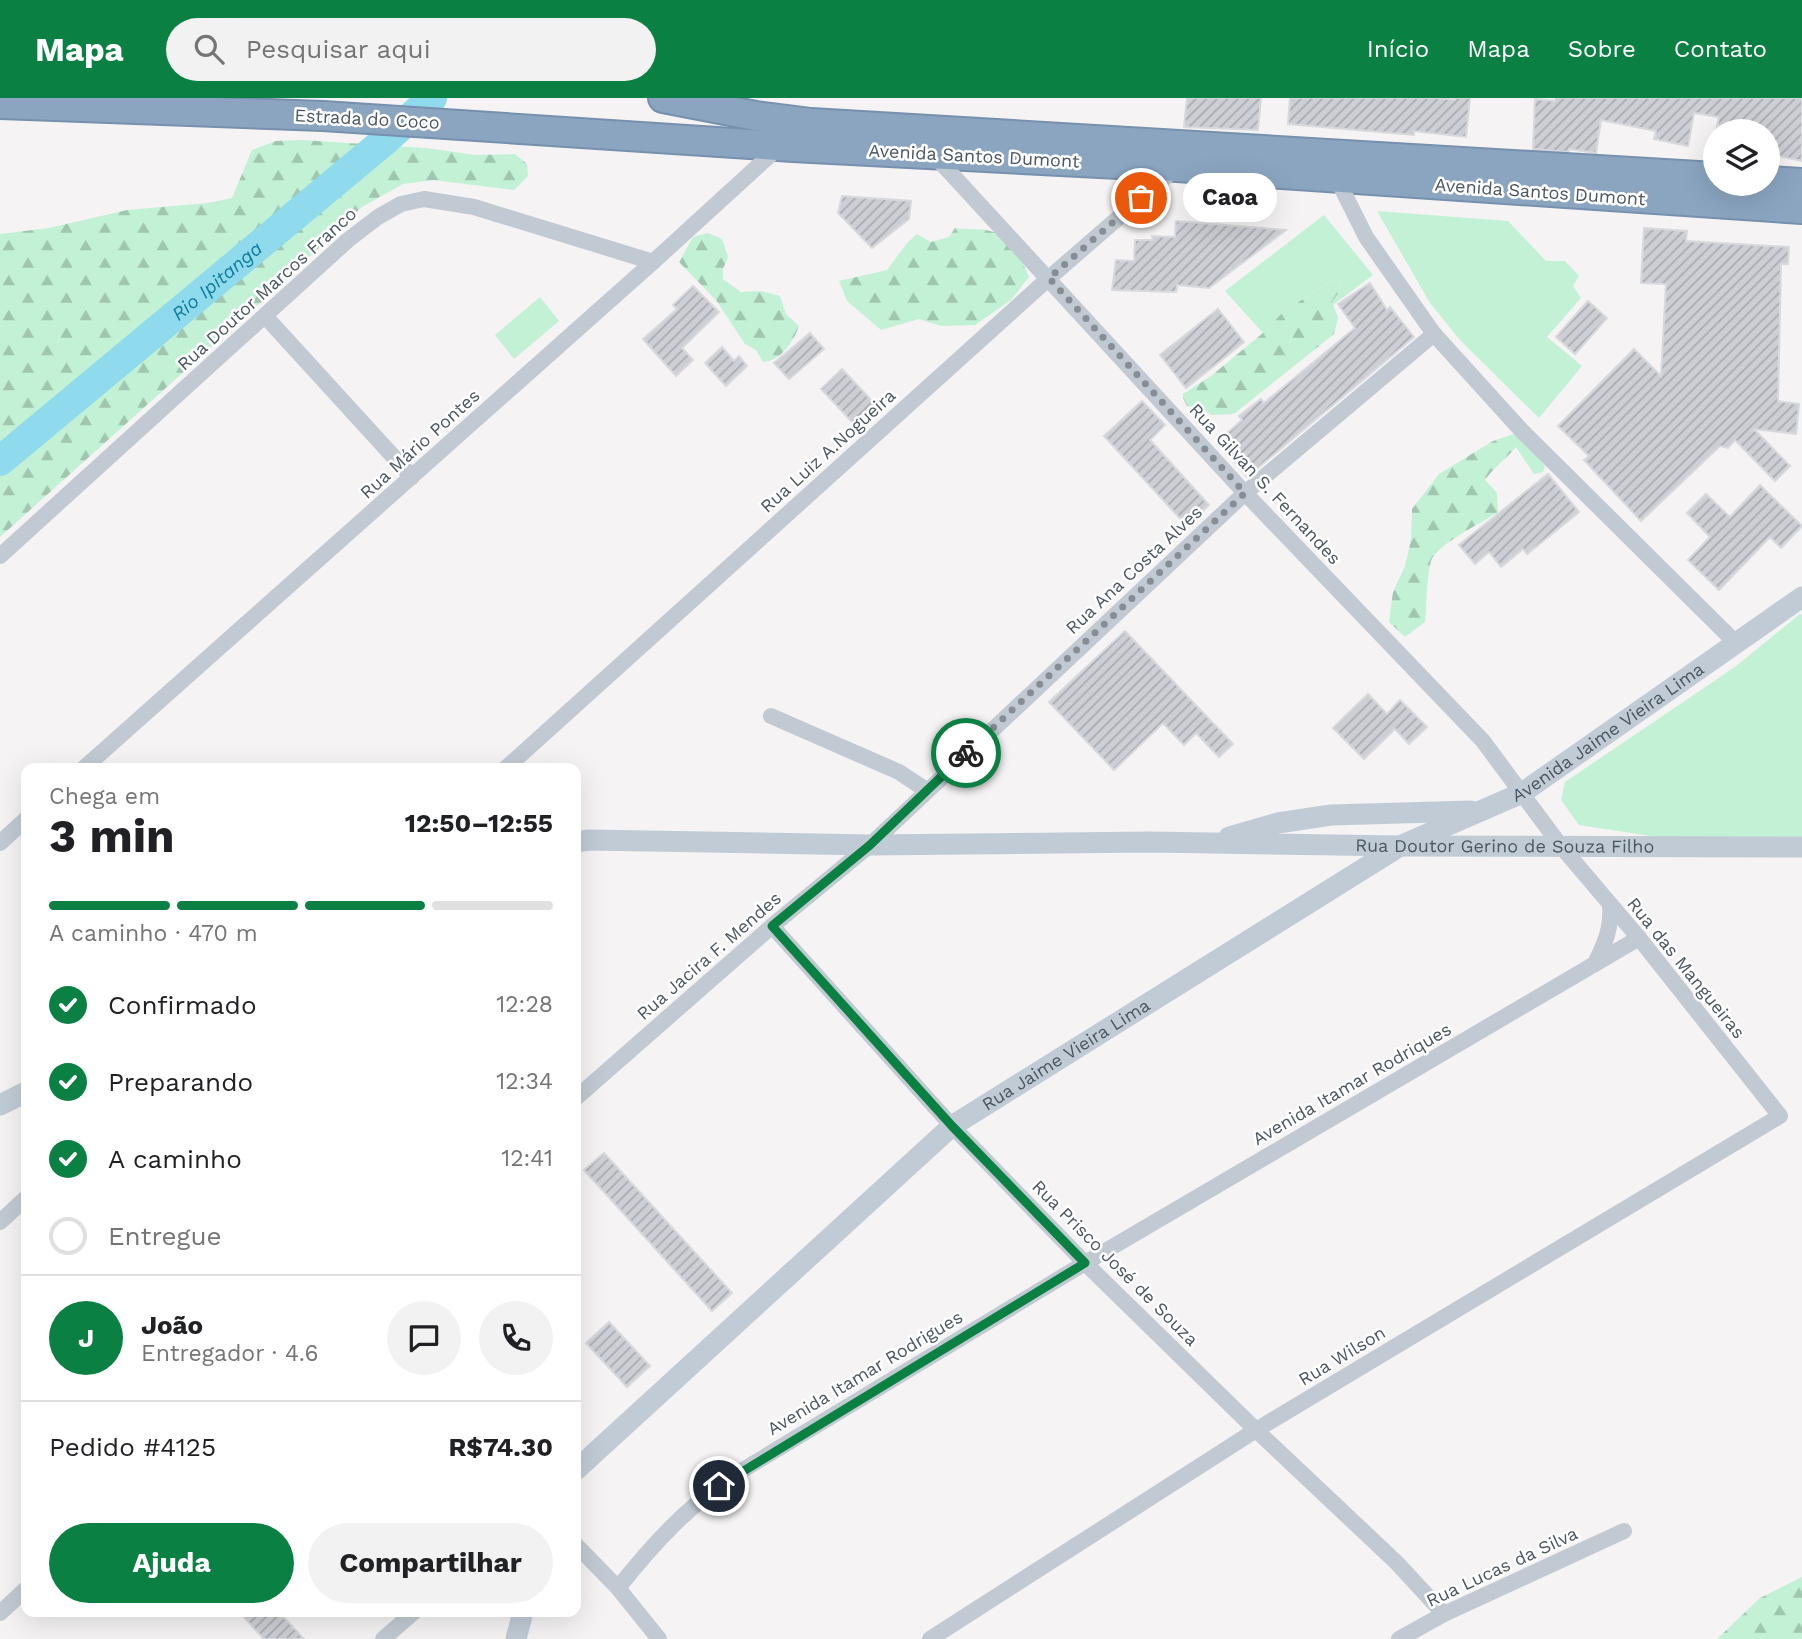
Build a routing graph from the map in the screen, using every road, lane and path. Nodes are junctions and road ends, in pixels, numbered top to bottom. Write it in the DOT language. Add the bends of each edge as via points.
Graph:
graph roads {
  1 [pos="663,98"];
  2 [pos="0,104"];
  3 [pos="482,127"];
  4 [pos="780,146"];
  5 [pos="934,155"];
  6 [pos="1178,167"];
  7 [pos="1703,176"];
  8 [pos="1337,179"];
  9 [pos="1780,182"];
  10 [pos="1802,183"];
  11 [pos="1802,209"];
  12 [pos="653,262"];
  13 [pos="1049,278"];
  14 [pos="265,316"];
  15 [pos="1434,334"];
  16 [pos="412,477"];
  17 [pos="1245,493"];
  18 [pos="0,556"];
  19 [pos="1802,597"];
  20 [pos="1737,645"];
  21 [pos="771,716"];
  22 [pos="90,763"];
  23 [pos="513,763"];
  24 [pos="926,790"];
  25 [pos="1522,793"];
  26 [pos="1480,811"];
  27 [pos="21,824"];
  28 [pos="581,841"];
  29 [pos="0,843"];
  30 [pos="1207,844"];
  31 [pos="870,845"];
  32 [pos="1560,845"];
  33 [pos="1400,846"];
  34 [pos="1802,847"];
  35 [pos="1610,905"];
  36 [pos="772,926"];
  37 [pos="1639,938"];
  38 [pos="1595,964"];
  39 [pos="21,1094"];
  40 [pos="581,1094"];
  41 [pos="0,1105"];
  42 [pos="1780,1116"];
  43 [pos="952,1126"];
  44 [pos="21,1203"];
  45 [pos="0,1222"];
  46 [pos="1085,1263"];
  47 [pos="1256,1430"];
  48 [pos="581,1465"];
  49 [pos="1624,1531"];
  50 [pos="581,1550"];
  51 [pos="618,1588"];
  52 [pos="21,1594"];
  53 [pos="0,1613"];
  54 [pos="1444,1614"];
  55 [pos="408,1617"];
  56 [pos="522,1617"];
  57 [pos="383,1639"];
  58 [pos="516,1639"];
  59 [pos="659,1639"];
  60 [pos="930,1639"];
  61 [pos="1399,1639"];
  1 -- 7 [label="highway, Avenida Santos Dumont" via="811,122"];
  2 -- 3 [label="highway, Estrada do Coco"];
  3 -- 4 [label="highway, Avenida Santos Dumont"];
  4 -- 5 [label="highway, Avenida Santos Dumont"];
  4 -- 12 [label="street, Rua Mário Pontes"];
  5 -- 6 [label="highway, Avenida Santos Dumont"];
  5 -- 13 [label="street, Rua Gilvan S. Fernandes"];
  6 -- 8 [label="highway, Avenida Santos Dumont"];
  6 -- 13 [label="street, Rua Luiz A.Nogueira"];
  8 -- 11 [label="highway, Avenida Santos Dumont"];
  8 -- 15 [label="street" via="1366,237"];
  9 -- 10 [label="highway"];
  12 -- 14 [label="street, Rua Doutor Marcos Franco" via="474,207 424,199 401,204 378,217"];
  12 -- 16 [label="street, Rua Mário Pontes"];
  13 -- 17 [label="street, Rua Gilvan S. Fernandes"];
  13 -- 23 [label="street, Rua Luiz A.Nogueira"];
  14 -- 16 [label="street"];
  14 -- 18 [label="street, Rua Doutor Marcos Franco"];
  15 -- 17 [label="street, Rua Ana Costa Alves"];
  15 -- 20 [label="street" via="1522,431"];
  16 -- 22 [label="street, Rua Mário Pontes"];
  17 -- 24 [label="street, Rua Ana Costa Alves"];
  17 -- 25 [label="street, Rua Gilvan S. Fernandes" via="1483,741"];
  19 -- 20 [label="main road, Avenida Jaime Vieira Lima"];
  20 -- 25 [label="main road, Avenida Jaime Vieira Lima"];
  21 -- 24 [label="street" via="888,766"];
  24 -- 31 [label="street, Rua Ana Costa Alves"];
  25 -- 26 [label="main road, Avenida Jaime Vieira Lima"];
  25 -- 32 [label="street, Rua Gilvan S. Fernandes"];
  26 -- 30 [label="main road, Rua Doutor Gerino de Souza Filho" via="1332,815 1278,823"];
  26 -- 33 [label="main road, Avenida Jaime Vieira Lima"];
  27 -- 29 [label="street"];
  28 -- 31 [label="main road, Rua Doutor Gerino de Souza Filho"];
  30 -- 31 [label="main road, Rua Doutor Gerino de Souza Filho"];
  30 -- 33 [label="main road, Rua Doutor Gerino de Souza Filho"];
  31 -- 36 [label="street, Rua Jacira F. Mendes"];
  32 -- 33 [label="main road, Rua Doutor Gerino de Souza Filho"];
  32 -- 34 [label="main road, Rua Doutor Gerino de Souza Filho"];
  32 -- 35 [label="street, Rua das Mangueiras"];
  33 -- 43 [label="main road, Rua Jaime Vieira Lima"];
  35 -- 37 [label="street, Rua das Mangueiras"];
  35 -- 38 [label="street" via="1607,939"];
  36 -- 40 [label="street, Rua Jacira F. Mendes"];
  36 -- 43 [label="street, Rua Prisco José de Souza"];
  37 -- 38 [label="street, Avenida Itamar Rodriques"];
  37 -- 42 [label="street, Rua das Mangueiras"];
  38 -- 46 [label="street, Avenida Itamar Rodriques"];
  39 -- 41 [label="main road"];
  42 -- 47 [label="street, Rua Wilson"];
  43 -- 46 [label="street, Rua Prisco José de Souza"];
  43 -- 48 [label="main road, Rua Jaime Vieira Lima"];
  44 -- 45 [label="street"];
  46 -- 47 [label="street, Rua Prisco José de Souza"];
  46 -- 51 [label="street, Avenida Itamar Rodrigues" via="704,1496"];
  47 -- 54 [label="street, Rua Prisco José de Souza" via="1397,1563"];
  47 -- 60 [label="street, Rua Wilson"];
  49 -- 54 [label="street, Rua Lucas da Silva"];
  50 -- 51 [label="street"];
  51 -- 59 [label="street"];
  52 -- 53 [label="street"];
  54 -- 61 [label="street, Rua Lucas da Silva"];
  55 -- 57 [label="street"];
  56 -- 58 [label="main road"];
}
